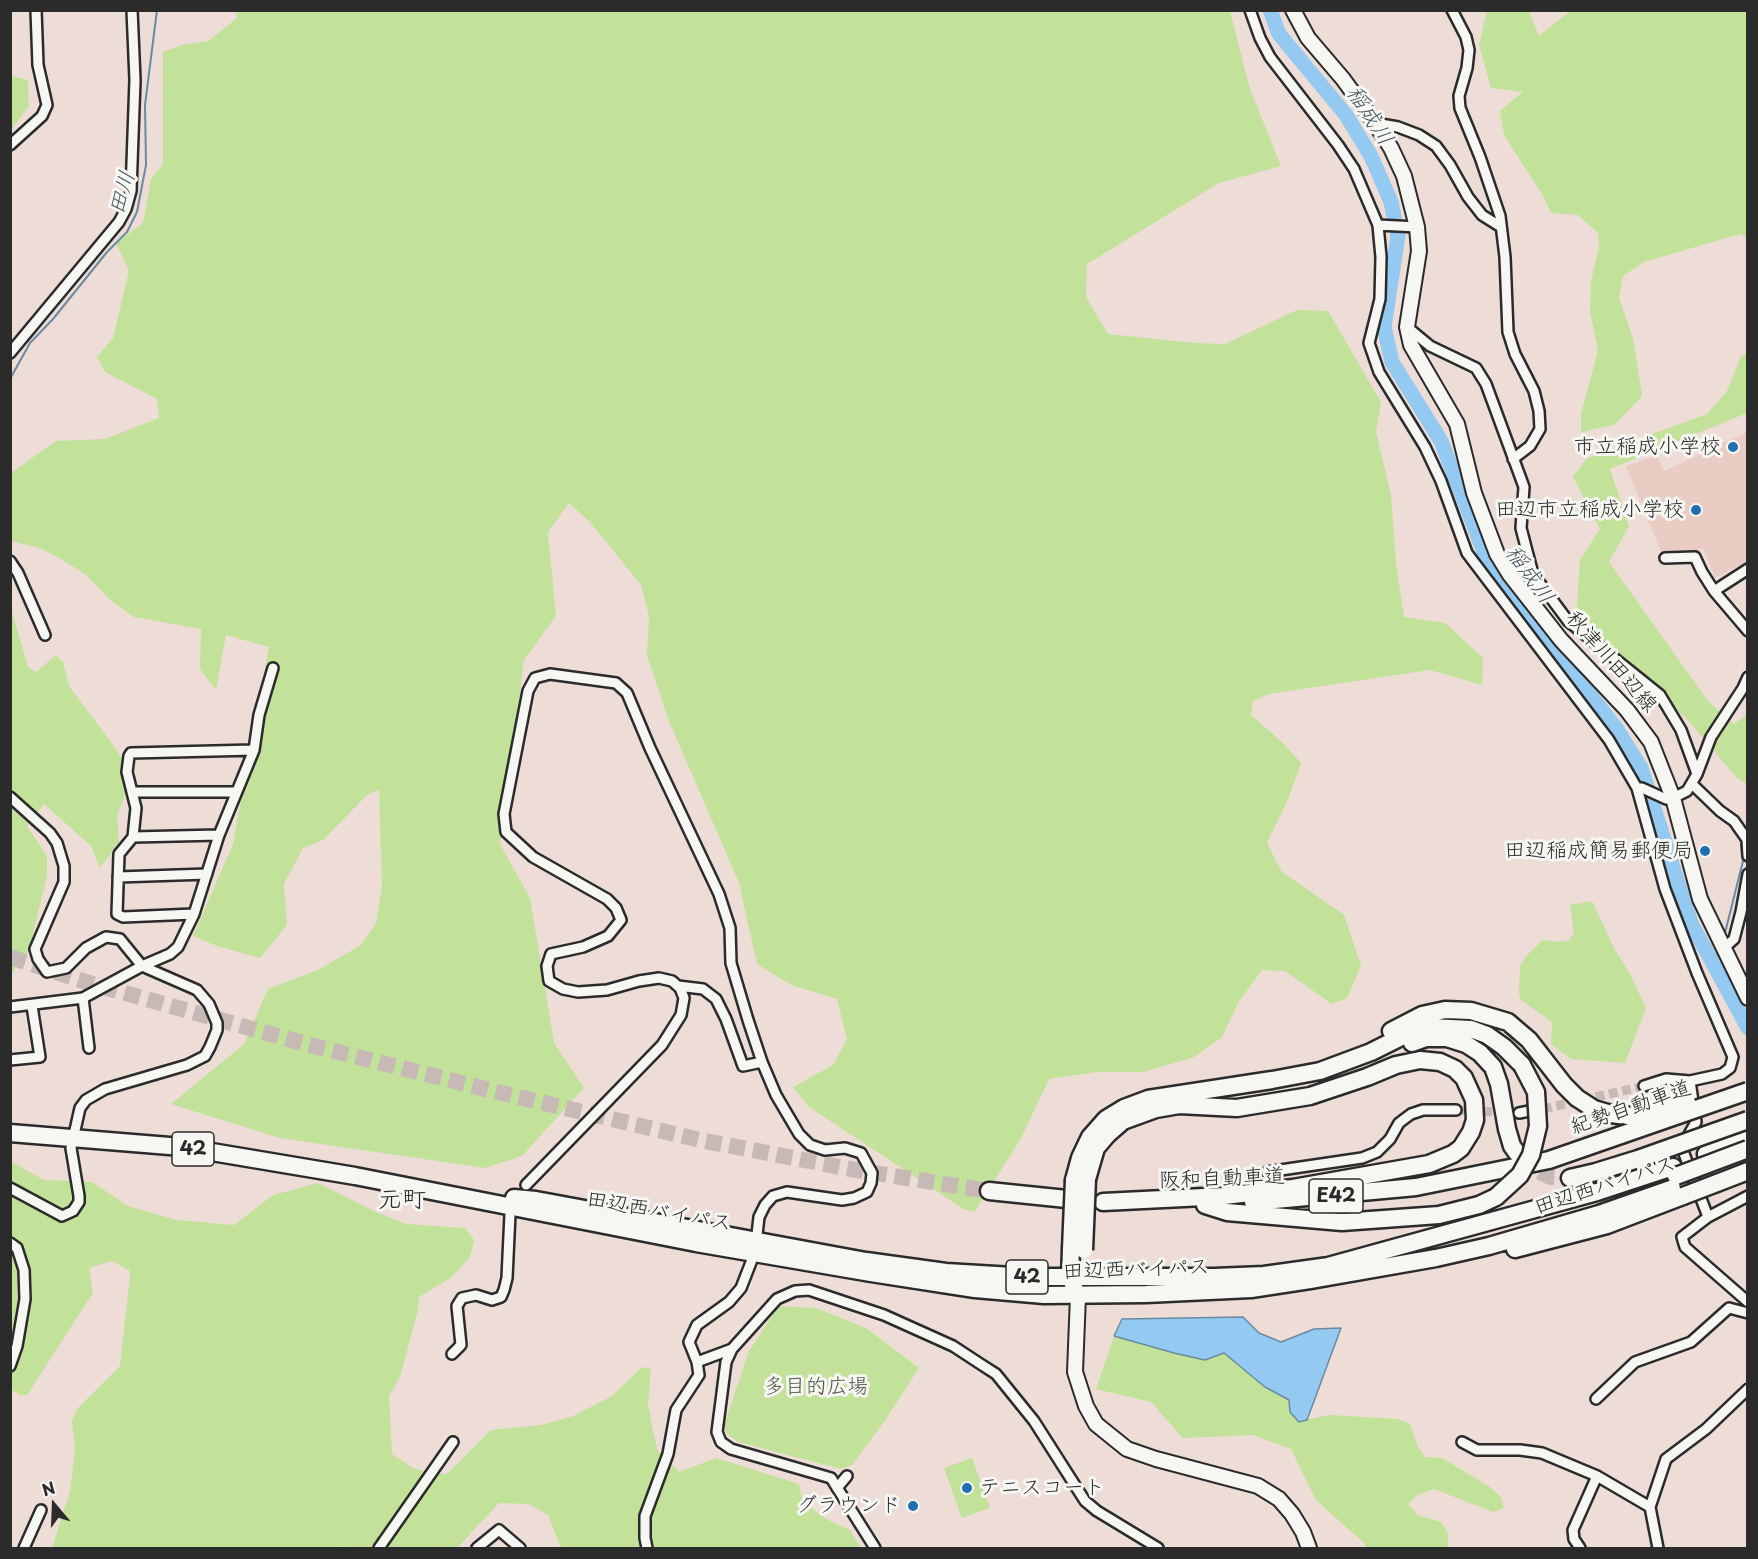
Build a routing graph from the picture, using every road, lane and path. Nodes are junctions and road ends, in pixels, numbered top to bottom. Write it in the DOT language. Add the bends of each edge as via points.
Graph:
graph roads {
  1 [pos="36,10"];
  2 [pos="132,10"];
  3 [pos="1250,10"];
  4 [pos="1293,10"];
  5 [pos="1452,10"];
  6 [pos="1375,123"];
  7 [pos="10,145"];
  8 [pos="1382,225"];
  9 [pos="1411,226"];
  10 [pos="1501,227"];
  11 [pos="1407,327"];
  12 [pos="13,344"];
  13 [pos="10,353"];
  14 [pos="1513,459"];
  15 [pos="1665,558"];
  16 [pos="10,561"];
  17 [pos="1748,569"];
  18 [pos="1714,591"];
  19 [pos="1748,631"];
  20 [pos="45,635"];
  21 [pos="273,668"];
  22 [pos="1748,677"];
  23 [pos="254,750"];
  24 [pos="1698,774"];
  25 [pos="1692,784"];
  26 [pos="1640,788"];
  27 [pos="133,792"];
  28 [pos="236,792"];
  29 [pos="10,797"];
  30 [pos="1670,798"];
  31 [pos="219,835"];
  32 [pos="133,837"];
  33 [pos="1747,840"];
  34 [pos="1748,856"];
  35 [pos="207,874"];
  36 [pos="1748,874"];
  37 [pos="118,877"];
  38 [pos="194,915"];
  39 [pos="1724,948"];
  40 [pos="142,966"];
  41 [pos="678,986"];
  42 [pos="83,998"];
  43 [pos="1748,998"];
  44 [pos="32,1006"];
  45 [pos="10,1007"];
  46 [pos="88,1048"];
  47 [pos="10,1060"];
  48 [pos="762,1062"];
  49 [pos="1339,1062"];
  50 [pos="1690,1081"];
  51 [pos="1748,1082"];
  52 [pos="1644,1086"];
  53 [pos="1748,1091"];
  54 [pos="1210,1106"];
  55 [pos="1543,1109"];
  56 [pos="1456,1110"];
  57 [pos="1519,1113"];
  58 [pos="1748,1120"];
  59 [pos="10,1133"];
  60 [pos="75,1138"];
  61 [pos="1748,1138"];
  62 [pos="1748,1149"];
  63 [pos="1522,1159"];
  64 [pos="1748,1160"];
  65 [pos="1267,1172"];
  66 [pos="1748,1172"];
  67 [pos="1570,1178"];
  68 [pos="1081,1180"];
  69 [pos="1678,1181"];
  70 [pos="526,1185"];
  71 [pos="10,1188"];
  72 [pos="989,1191"];
  73 [pos="1748,1196"];
  74 [pos="1103,1202"];
  75 [pos="1205,1205"];
  76 [pos="510,1214"];
  77 [pos="1708,1217"];
  78 [pos="10,1243"];
  79 [pos="756,1246"];
  80 [pos="1078,1278"];
  81 [pos="1078,1296"];
  82 [pos="1748,1302"];
  83 [pos="1748,1313"];
  84 [pos="732,1349"];
  85 [pos="452,1354"];
  86 [pos="697,1362"];
  87 [pos="10,1366"];
  88 [pos="1748,1389"];
  89 [pos="1596,1399"];
  90 [pos="453,1442"];
  91 [pos="1462,1442"];
  92 [pos="1597,1476"];
  93 [pos="831,1478"];
  94 [pos="837,1488"];
  95 [pos="1650,1507"];
  96 [pos="41,1510"];
  97 [pos="24,1548"];
  98 [pos="379,1548"];
  99 [pos="477,1548"];
  100 [pos="520,1548"];
  101 [pos="647,1548"];
  102 [pos="875,1548"];
  103 [pos="1158,1548"];
  104 [pos="1309,1548"];
  105 [pos="1581,1548"];
  106 [pos="1658,1548"];
  1 -- 7 [label="street" via="38,65 47,105 42,116"];
  2 -- 12 [label="street" via="135,91 131,191 126,209"];
  3 -- 8 [label="street" via="1270,57 1338,145"];
  4 -- 6 [label="main road, 秋津川田辺線" via="1308,38"];
  5 -- 10 [label="street" via="1469,50 1460,108"];
  6 -- 9 [label="main road, 秋津川田辺線" via="1404,176"];
  6 -- 10 [label="street" via="1398,127 1436,146 1482,215"];
  8 -- 9 [label="street"];
  8 -- 26 [label="street" via="1380,299 1369,343 1379,372 1425,447 1467,553 1609,740"];
  9 -- 11 [label="main road, 秋津川田辺線" via="1419,251"];
  10 -- 14 [label="street" via="1508,332 1534,391 1540,429 1530,446"];
  11 -- 14 [label="street" via="1430,346 1476,368 1486,384"];
  11 -- 30 [label="main road, 秋津川田辺線" via="1412,345 1457,424 1474,493 1497,554 1561,640 1652,742"];
  12 -- 13 [label="street"];
  14 -- 24 [label="street" via="1524,487 1521,528 1533,574 1568,621 1660,695 1681,730"];
  15 -- 18 [label="street" via="1695,557"];
  16 -- 20 [label="street"];
  17 -- 18 [label="street"];
  18 -- 19 [label="street"];
  21 -- 23 [label="street"];
  22 -- 24 [label="street" via="1711,737"];
  23 -- 27 [label="street" via="131,753 127,772"];
  23 -- 28 [label="street"];
  24 -- 25 [label="street"];
  25 -- 30 [label="street" via="1687,792"];
  25 -- 33 [label="street" via="1734,821"];
  26 -- 30 [label="street"];
  26 -- 50 [label="street" via="1665,889 1733,1057 1730,1068 1722,1074"];
  27 -- 28 [label="street"];
  27 -- 32 [label="street"];
  28 -- 31 [label="street"];
  29 -- 40 [label="street" via="50,833 63,866 64,882 35,949 47,972 66,968 86,948 106,937 120,939"];
  30 -- 39 [label="main road, 秋津川田辺線" via="1700,899"];
  31 -- 32 [label="street"];
  31 -- 35 [label="street"];
  32 -- 37 [label="street" via="119,854"];
  33 -- 34 [label="street"];
  35 -- 37 [label="street"];
  35 -- 38 [label="street"];
  36 -- 39 [label="street" via="1734,939"];
  37 -- 38 [label="street" via="117,914"];
  38 -- 40 [label="street" via="178,947"];
  39 -- 43 [label="main road, 秋津川田辺線"];
  40 -- 42 [label="street"];
  40 -- 60 [label="street" via="189,985 203,996 217,1023 214,1039 205,1056 187,1065 94,1094 80,1108"];
  41 -- 48 [label="street" via="703,990 716,999 743,1066"];
  41 -- 48 [label="street" via="659,978 578,992 549,981 547,966 551,954 608,936 621,920 607,899 533,857 506,832 504,814 513,764 528,691 535,678 550,674 616,682 627,693 718,894 730,928 732,963"];
  41 -- 70 [label="street" via="684,998 681,1015 662,1045"];
  42 -- 45 [label="street"];
  42 -- 46 [label="street"];
  44 -- 47 [label="street" via="40,1057"];
  48 -- 79 [label="street" via="799,1134 810,1145 825,1150 845,1148 861,1153 872,1173 867,1192 854,1198 842,1200 787,1192 773,1196 759,1217"];
  49 -- 51 [label="highway, bridge" via="1422,1015 1445,1010 1471,1011 1508,1022 1577,1098 1611,1114 1655,1112"];
  49 -- 68 [label="highway" via="1320,1071 1148,1099 1124,1108 1106,1119 1090,1137 1080,1158"];
  49 -- 75 [label="highway, bridge" via="1430,1027 1450,1026 1487,1035 1521,1065 1536,1092 1538,1126 1531,1155 1520,1175 1496,1197 1439,1215 1342,1222 1227,1212"];
  50 -- 52 [label="street" via="1666,1079"];
  50 -- 77 [label="street" via="1696,1122 1683,1151"];
  53 -- 63 [label="highway, 紀勢自動車道 / E42, bridge" via="1549,1160"];
  54 -- 63 [label="highway" via="1313,1088 1403,1046 1426,1038 1447,1038 1466,1044 1493,1067 1512,1146"];
  54 -- 68 [label="highway" via="1179,1105 1123,1121 1096,1148"];
  54 -- 74 [label="highway" via="1237,1108 1310,1096 1420,1060 1440,1062 1455,1069 1471,1089 1476,1112 1471,1132 1461,1148 1429,1164 1293,1188"];
  55 -- 57 [label="street"];
  56 -- 65 [label="street" via="1411,1114 1377,1152 1362,1158"];
  58 -- 67 [label="highway, bridge" via="1638,1159"];
  59 -- 60 [label="highway, 田辺西バイパス / 42"];
  60 -- 71 [label="street" via="72,1164 79,1202 73,1211 62,1216"];
  60 -- 79 [label="highway, 田辺西バイパス / 42" via="182,1147 696,1243"];
  61 -- 69 [label="highway, 42" via="1707,1154"];
  62 -- 69 [label="highway, 田辺西バイパス / 42, bridge"];
  63 -- 75 [label="highway, 阪和自動車道 / E42" via="1399,1190"];
  64 -- 69 [label="highway, 田辺西バイパス / 42"];
  66 -- 69 [label="highway, 42, bridge" via="1717,1183"];
  68 -- 80 [label="highway, bridge"];
  69 -- 80 [label="highway, 田辺西バイパス / 42" via="1597,1192 1328,1266 1224,1277"];
  69 -- 81 [label="highway, 田辺西バイパス / 42" via="1599,1214 1436,1258 1251,1289"];
  72 -- 74 [label="highway, 阪和自動車道 / E42"];
  73 -- 77 [label="street"];
  74 -- 75 [label="highway, 阪和自動車道 / E42"];
  76 -- 85 [label="street" via="504,1290 492,1300 476,1295 462,1298 457,1306 461,1345"];
  77 -- 82 [label="street" via="1682,1237 1685,1247"];
  78 -- 87 [label="street" via="17,1248 24,1269 25,1299"];
  79 -- 80 [label="highway, 田辺西バイパス / 42" via="946,1272"];
  79 -- 81 [label="highway, 田辺西バイパス / 42" via="871,1273 975,1289"];
  79 -- 86 [label="street" via="741,1288 697,1325 689,1342"];
  80 -- 81 [label="highway"];
  81 -- 104 [label="main road" via="1075,1372 1096,1424 1127,1449 1258,1486 1279,1499 1292,1514"];
  83 -- 89 [label="street" via="1729,1308 1691,1342 1635,1362"];
  84 -- 86 [label="street"];
  84 -- 93 [label="street" via="723,1377 717,1432 722,1442 731,1449"];
  84 -- 103 [label="street" via="777,1299 809,1290 884,1315 953,1346 996,1374 1034,1421 1085,1501"];
  86 -- 101 [label="street" via="699,1376 676,1410 668,1454 645,1515"];
  88 -- 95 [label="street" via="1706,1429 1666,1459"];
  90 -- 98 [label="street"];
  91 -- 92 [label="street" via="1477,1450 1542,1453"];
  92 -- 95 [label="street"];
  92 -- 105 [label="street" via="1573,1530"];
  93 -- 94 [label="street"];
  93 -- 94 [label="street" via="847,1476"];
  94 -- 102 [label="street"];
  95 -- 106 [label="street"];
  96 -- 97 [label="street"];
  99 -- 100 [label="street" via="500,1530"];
}
